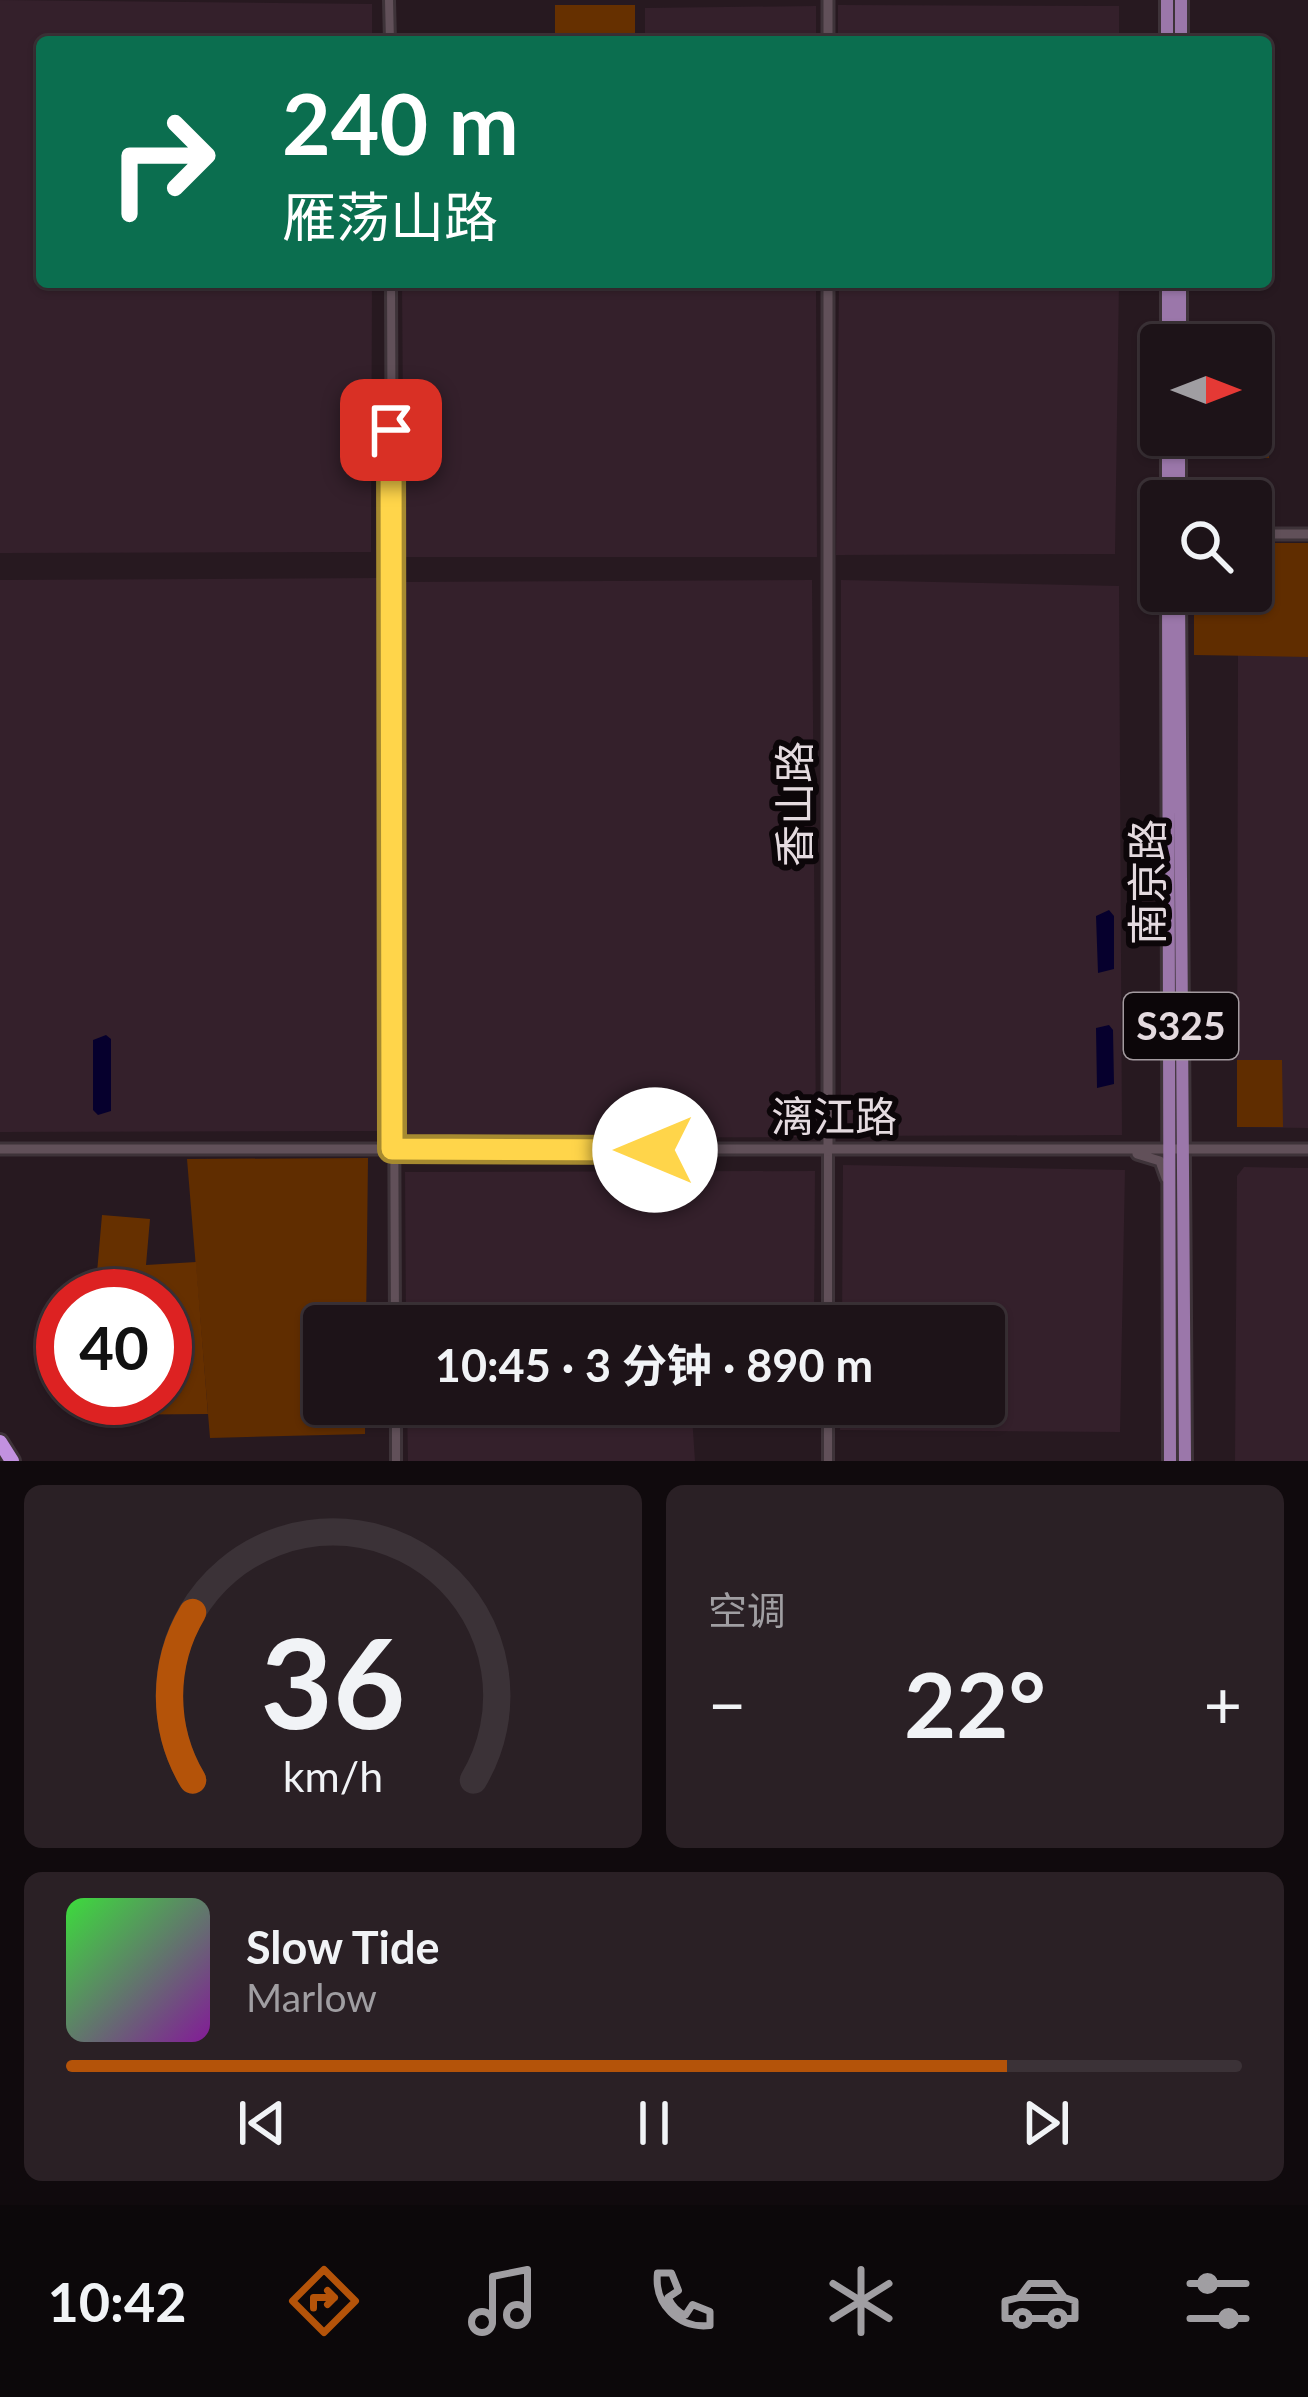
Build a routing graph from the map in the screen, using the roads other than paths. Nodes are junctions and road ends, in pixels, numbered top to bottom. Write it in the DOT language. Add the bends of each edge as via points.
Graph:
graph roads {
  1 [pos="389,0"];
  2 [pos="828,0"];
  3 [pos="1167,0"];
  4 [pos="1181,0"];
  5 [pos="390,36"];
  6 [pos="828,36"];
  7 [pos="1168,36"];
  8 [pos="1181,36"];
  9 [pos="391,288"];
  10 [pos="828,288"];
  11 [pos="1168,288"];
  12 [pos="1180,288"];
  13 [pos="1168,324"];
  14 [pos="1180,324"];
  15 [pos="1272,534"];
  16 [pos="1308,534"];
  17 [pos="1168,612"];
  18 [pos="1179,612"];
  19 [pos="1175,1148"];
  20 [pos="0,1149"];
  21 [pos="392,1149"];
  22 [pos="1096,1149"];
  23 [pos="1308,1149"];
  24 [pos="828,1151"];
  25 [pos="1169,1192"];
  26 [pos="394,1305"];
  27 [pos="828,1305"];
  28 [pos="396,1425"];
  29 [pos="828,1425"];
  30 [pos="0,1442"];
  31 [pos="11,1461"];
  32 [pos="396,1461"];
  33 [pos="828,1461"];
  34 [pos="1170,1461"];
  35 [pos="1185,1461"];
  1 -- 5 [label="street"];
  2 -- 6 [label="street"];
  3 -- 7 [label="main road"];
  4 -- 8 [label="main road"];
  9 -- 21 [label="street"];
  10 -- 24 [label="street, 香山路"];
  11 -- 13 [label="main road"];
  12 -- 14 [label="main road"];
  15 -- 16 [label="street"];
  17 -- 19 [label="main road, 南京路 / S325"];
  18 -- 19 [label="main road, 南京路 / S325"];
  19 -- 22 [label="street, 漓江路"];
  19 -- 23 [label="street, 漓江路"];
  19 -- 25 [label="main road, 南京路 / S325"];
  19 -- 35 [label="main road, 南京路 / S325"];
  20 -- 21 [label="street, 漓江路"];
  21 -- 24 [label="street, 漓江路"];
  21 -- 26 [label="street"];
  22 -- 24 [label="street, 漓江路"];
  22 -- 25 [label="street" via="1154,1156"];
  24 -- 27 [label="street, 香山路"];
  25 -- 34 [label="main road, 南京路 / S325"];
  28 -- 32 [label="street"];
  29 -- 33 [label="street"];
  30 -- 31 [label="highway"];
}
